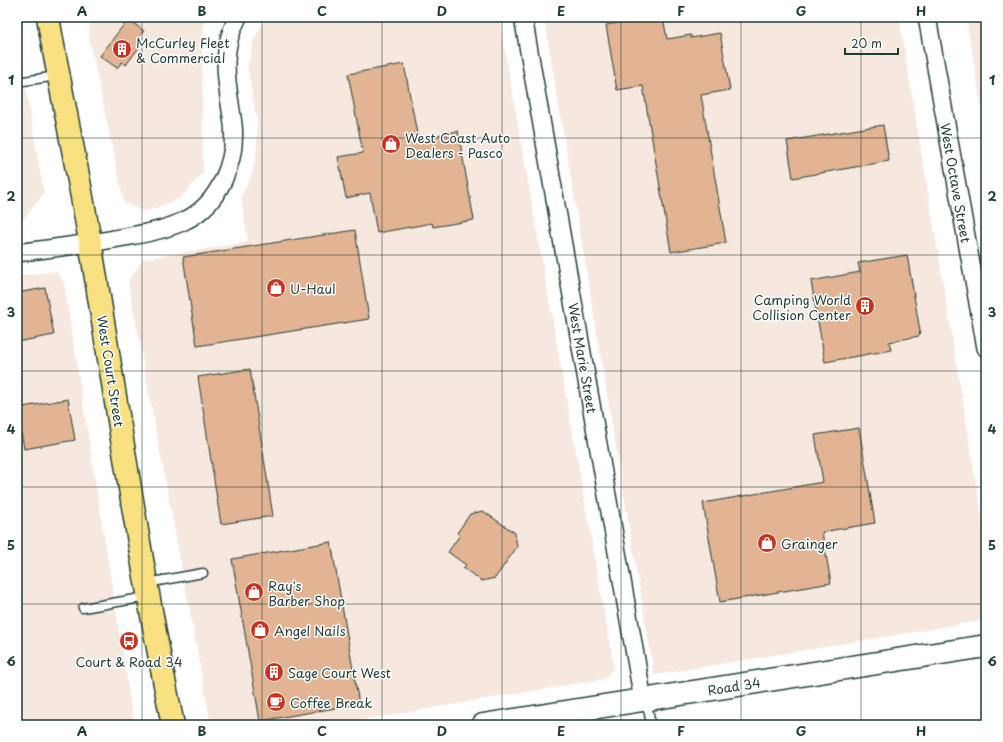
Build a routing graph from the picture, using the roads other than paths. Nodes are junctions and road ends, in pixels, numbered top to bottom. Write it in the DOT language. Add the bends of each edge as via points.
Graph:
graph roads {
  1 [pos="48,17"];
  2 [pos="238,17"];
  3 [pos="523,17"];
  4 [pos="927,17"];
  5 [pos="58,76"];
  6 [pos="17,82"];
  7 [pos="90,244"];
  8 [pos="17,253"];
  9 [pos="986,348"];
  10 [pos="203,573"];
  11 [pos="148,590"];
  12 [pos="83,608"];
  13 [pos="986,646"];
  14 [pos="643,700"];
  15 [pos="490,724"];
  16 [pos="173,725"];
  17 [pos="651,725"];
  1 -- 5 [label="main road, West Court Street"];
  2 -- 7 [label="street" via="230,38 225,72 234,132 233,149 220,186 208,202 185,221 153,232"];
  3 -- 14 [label="street, West Marie Street"];
  4 -- 9 [label="street, West Octave Street"];
  5 -- 6 [label="lane"];
  5 -- 7 [label="main road, West Court Street"];
  7 -- 8 [label="street"];
  7 -- 11 [label="main road, West Court Street"];
  10 -- 11 [label="lane"];
  11 -- 12 [label="lane"];
  11 -- 16 [label="main road, West Court Street"];
  13 -- 14 [label="street, Road 34"];
  14 -- 15 [label="street, Road 34"];
  14 -- 17 [label="lane" via="648,709"];
}
